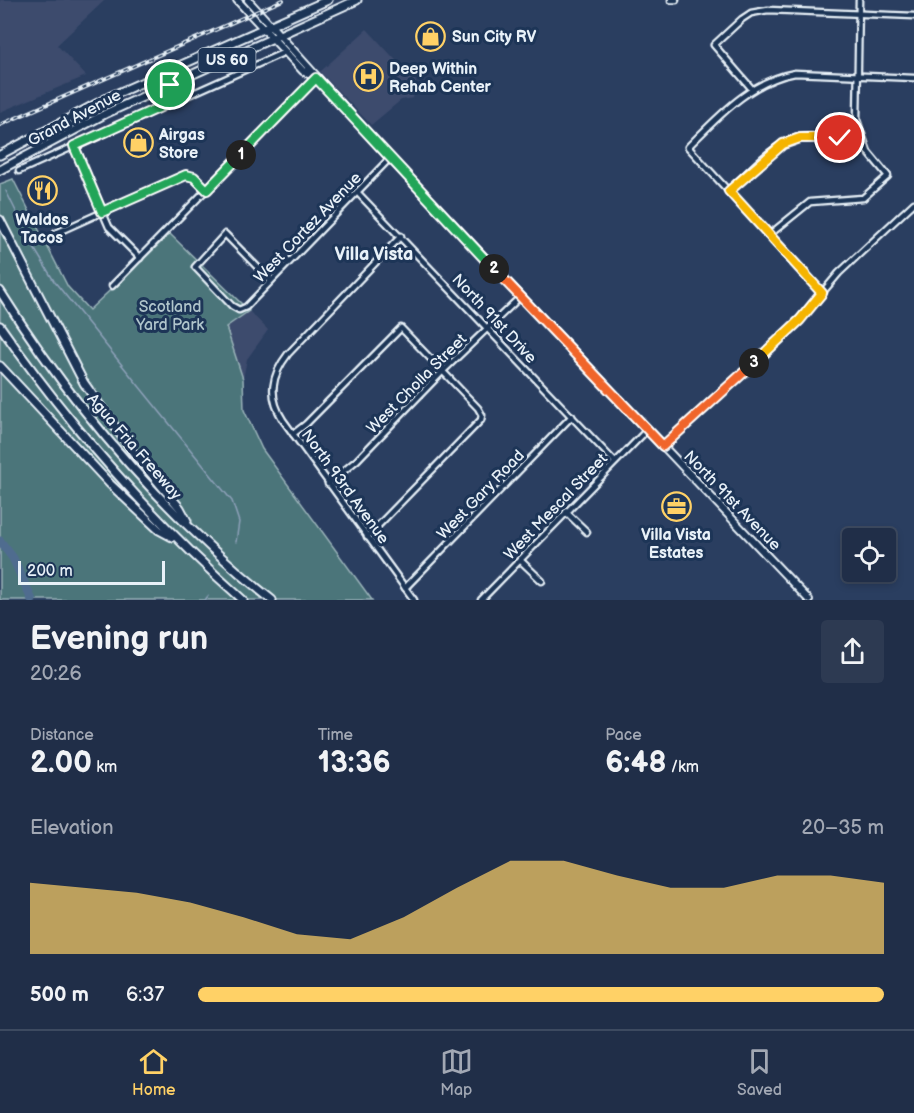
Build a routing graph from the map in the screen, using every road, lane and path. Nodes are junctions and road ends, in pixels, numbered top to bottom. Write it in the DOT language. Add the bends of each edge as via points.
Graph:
graph roads {
  1 [pos="237,0"];
  2 [pos="248,0"];
  3 [pos="328,0"];
  4 [pos="357,0"];
  5 [pos="859,0"];
  6 [pos="858,14"];
  7 [pos="914,16"];
  8 [pos="271,24"];
  9 [pos="263,28"];
  10 [pos="281,35"];
  11 [pos="273,39"];
  12 [pos="285,52"];
  13 [pos="856,75"];
  14 [pos="316,78"];
  15 [pos="914,78"];
  16 [pos="170,85"];
  17 [pos="752,89"];
  18 [pos="176,100"];
  19 [pos="860,135"];
  20 [pos="74,146"];
  21 [pos="0,155"];
  22 [pos="390,158"];
  23 [pos="0,170"];
  24 [pos="19,171"];
  25 [pos="207,190"];
  26 [pos="729,191"];
  27 [pos="357,192"];
  28 [pos="914,202"];
  29 [pos="102,212"];
  30 [pos="0,220"];
  31 [pos="56,233"];
  32 [pos="769,235"];
  33 [pos="401,236"];
  34 [pos="140,258"];
  35 [pos="271,281"];
  36 [pos="112,286"];
  37 [pos="0,291"];
  38 [pos="822,293"];
  39 [pos="520,297"];
  40 [pos="0,326"];
  41 [pos="488,328"];
  42 [pos="0,366"];
  43 [pos="443,371"];
  44 [pos="572,416"];
  45 [pos="647,430"];
  46 [pos="293,434"];
  47 [pos="663,446"];
  48 [pos="615,462"];
  49 [pos="328,484"];
  50 [pos="566,512"];
  51 [pos="191,528"];
  52 [pos="587,532"];
  53 [pos="367,537"];
  54 [pos="179,541"];
  55 [pos="520,560"];
  56 [pos="542,581"];
  57 [pos="405,588"];
  58 [pos="243,600"];
  59 [pos="272,600"];
  60 [pos="414,600"];
  61 [pos="481,600"];
  62 [pos="809,600"];
  1 -- 9 [label="main road, North 91st Avenue"];
  2 -- 8 [label="main road, North 91st Avenue"];
  3 -- 8 [label="highway, Grand Avenue / US 60"];
  4 -- 10 [label="highway, Grand Avenue / US 60"];
  5 -- 6 [label="street"];
  6 -- 7 [label="street"];
  6 -- 13 [label="street"];
  6 -- 17 [label="street" via="758,12 742,19 714,45"];
  8 -- 9 [label="highway, Grand Avenue / US 60"];
  8 -- 10 [label="main road, North 91st Avenue"];
  9 -- 11 [label="main road, North 91st Avenue"];
  9 -- 21 [label="highway, Grand Avenue / US 60" via="109,97"];
  10 -- 11 [label="highway, Grand Avenue / US 60"];
  10 -- 14 [label="main road, North 91st Avenue"];
  11 -- 12 [label="main road, North 91st Avenue"];
  11 -- 16 [label="highway, Grand Avenue / US 60"];
  12 -- 14 [label="main road, North 91st Avenue"];
  12 -- 18 [label="street"];
  13 -- 15 [label="street"];
  13 -- 17 [label="street" via="795,73 781,75"];
  13 -- 19 [label="street"];
  14 -- 22 [label="main road, North 91st Avenue"];
  14 -- 25 [label="street"];
  16 -- 18 [label="street"];
  16 -- 23 [label="highway, Grand Avenue / US 60" via="107,113"];
  17 -- 26 [label="street" via="688,147"];
  18 -- 20 [label="street"];
  19 -- 26 [label="street" via="800,138 783,144"];
  19 -- 32 [label="street" via="888,176 863,198 810,201"];
  20 -- 24 [label="street"];
  20 -- 29 [label="street"];
  22 -- 27 [label="street, West Cortez Avenue"];
  22 -- 39 [label="main road, North 91st Avenue"];
  25 -- 29 [label="street" via="194,177 186,175"];
  25 -- 34 [label="street"];
  26 -- 32 [label="street"];
  27 -- 33 [label="street, North 91st Drive"];
  27 -- 35 [label="street, West Cortez Avenue"];
  28 -- 38 [label="street"];
  29 -- 31 [label="street"];
  29 -- 34 [label="street" via="109,227"];
  30 -- 51 [label="highway" via="84,383 133,453 180,508"];
  32 -- 38 [label="street"];
  33 -- 41 [label="street, North 91st Drive"];
  33 -- 46 [label="street, North 93rd Avenue" via="279,366 272,393"];
  34 -- 36 [label="street"];
  35 -- 35 [label="street, West Cortez Avenue" via="225,234 195,267 239,310"];
  37 -- 51 [label="highway, Agua Fria Freeway" via="73,396 132,467"];
  38 -- 47 [label="street" via="794,326"];
  39 -- 41 [label="street, West Cholla Street"];
  39 -- 45 [label="main road, North 91st Avenue"];
  40 -- 54 [label="highway, Agua Fria Freeway" via="92,449"];
  41 -- 43 [label="street, West Cholla Street"];
  41 -- 44 [label="street, North 91st Drive"];
  42 -- 54 [label="highway" via="110,484 159,531"];
  43 -- 46 [label="street" via="401,328"];
  43 -- 49 [label="street, West Cholla Street" via="357,460"];
  43 -- 53 [label="street" via="482,415 481,420"];
  44 -- 48 [label="street, North 91st Drive"];
  44 -- 57 [label="street, West Gary Road"];
  45 -- 47 [label="main road, North 91st Avenue"];
  45 -- 48 [label="street, West Mescal Street"];
  46 -- 49 [label="street, North 93rd Avenue"];
  47 -- 62 [label="main road, North 91st Avenue"];
  48 -- 50 [label="street, West Mescal Street"];
  49 -- 53 [label="street, North 93rd Avenue"];
  50 -- 52 [label="street"];
  50 -- 55 [label="street, West Mescal Street"];
  51 -- 59 [label="highway, Agua Fria Freeway"];
  53 -- 57 [label="street, North 93rd Avenue"];
  54 -- 58 [label="highway, Agua Fria Freeway"];
  55 -- 56 [label="street"];
  55 -- 61 [label="street, West Mescal Street"];
  57 -- 60 [label="street, North 93rd Avenue"];
}
